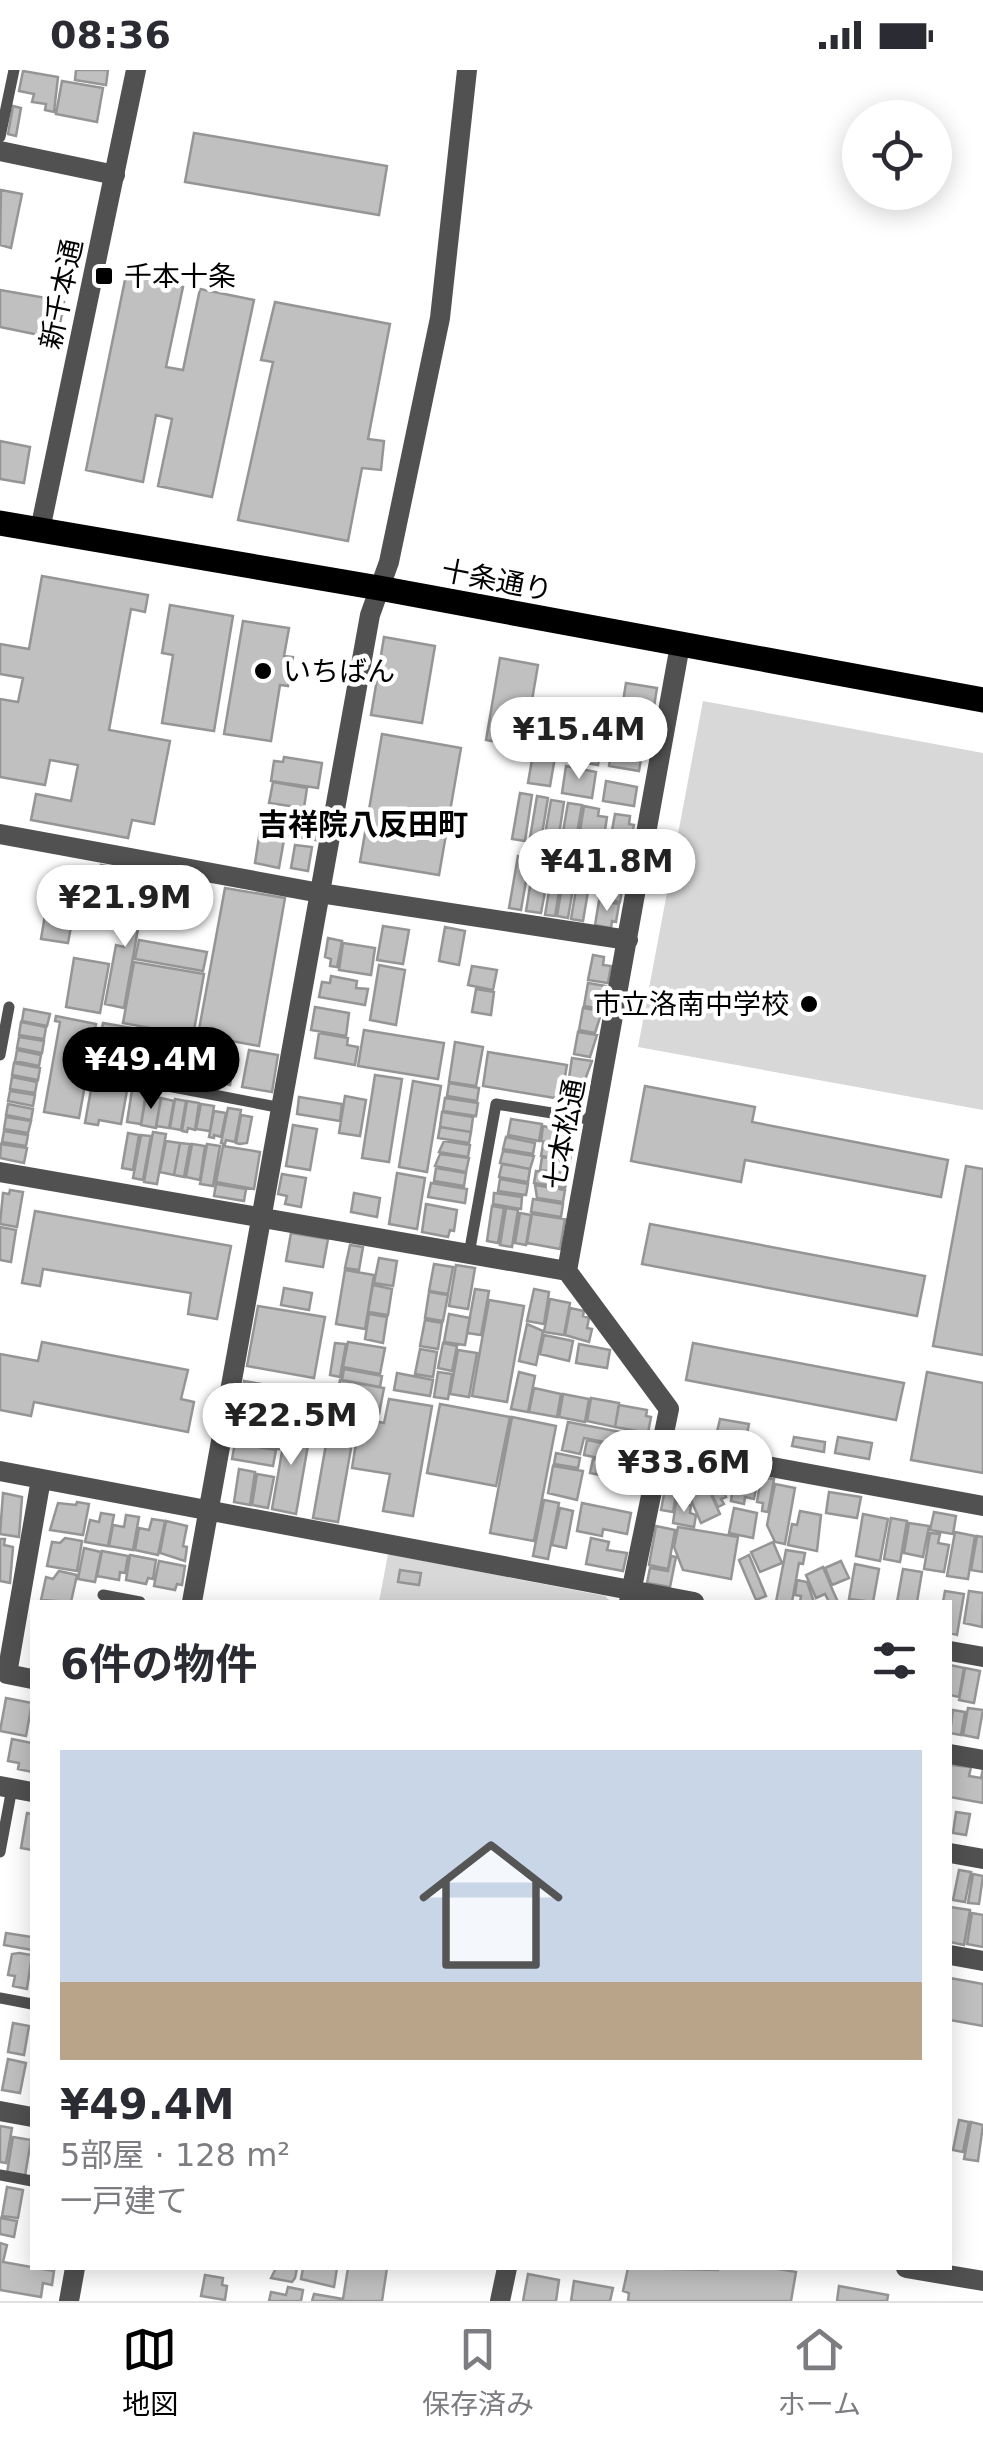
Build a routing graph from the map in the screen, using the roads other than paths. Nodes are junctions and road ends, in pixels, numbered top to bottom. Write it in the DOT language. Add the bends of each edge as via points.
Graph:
graph roads {
  1 [pos="14,70"];
  2 [pos="136,70"];
  3 [pos="468,70"];
  4 [pos="0,137"];
  5 [pos="0,151"];
  6 [pos="115,175"];
  7 [pos="0,523"];
  8 [pos="40,530"];
  9 [pos="379,588"];
  10 [pos="680,644"];
  11 [pos="983,700"];
  12 [pos="0,834"];
  13 [pos="320,893"];
  14 [pos="628,940"];
  15 [pos="9,1006"];
  16 [pos="0,1055"];
  17 [pos="147,1082"];
  18 [pos="282,1108"];
  19 [pos="594,1120"];
  20 [pos="0,1172"];
  21 [pos="262,1218"];
  22 [pos="469,1254"];
  23 [pos="566,1271"];
  24 [pos="663,1447"];
  25 [pos="0,1471"];
  26 [pos="41,1479"];
  27 [pos="983,1506"];
  28 [pos="209,1510"];
  29 [pos="103,1595"];
  30 [pos="630,1596"];
  31 [pos="129,1600"];
  32 [pos="192,1600"];
  33 [pos="673,1600"];
  34 [pos="952,1650"];
  35 [pos="983,1657"];
  36 [pos="30,1679"];
  37 [pos="952,1754"];
  38 [pos="983,1760"];
  39 [pos="15,1789"];
  40 [pos="0,1852"];
  41 [pos="952,1853"];
  42 [pos="983,1859"];
  43 [pos="952,1955"];
  44 [pos="983,1961"];
  45 [pos="0,1998"];
  46 [pos="30,2004"];
  47 [pos="0,2111"];
  48 [pos="30,2117"];
  49 [pos="0,2175"];
  50 [pos="30,2181"];
  51 [pos="75,2270"];
  52 [pos="506,2270"];
  53 [pos="919,2270"];
  54 [pos="983,2280"];
  55 [pos="70,2301"];
  56 [pos="500,2301"];
  1 -- 4 [label="lane"];
  2 -- 6 [label="street, 新千本通"];
  3 -- 9 [label="street" via="440,318"];
  5 -- 6 [label="street"];
  6 -- 8 [label="street, 新千本通"];
  7 -- 8 [label="main road, 十条通り"];
  8 -- 9 [label="main road, 十条通り"];
  9 -- 10 [label="main road, 十条通り"];
  9 -- 13 [label="street"];
  10 -- 11 [label="main road, 十条通り"];
  10 -- 14 [label="street, 七本松通"];
  12 -- 13 [label="street"];
  13 -- 14 [label="street"];
  13 -- 18 [label="street"];
  14 -- 19 [label="street, 七本松通"];
  15 -- 16 [label="lane"];
  17 -- 18 [label="lane"];
  18 -- 21 [label="street"];
  19 -- 22 [label="lane" via="496,1104"];
  19 -- 23 [label="street, 七本松通"];
  20 -- 21 [label="street"];
  21 -- 22 [label="street"];
  21 -- 28 [label="street"];
  22 -- 23 [label="street"];
  23 -- 24 [label="street" via="669,1409"];
  24 -- 27 [label="street"];
  24 -- 30 [label="street"];
  25 -- 26 [label="street"];
  26 -- 28 [label="street"];
  26 -- 36 [label="street" via="7,1674"];
  28 -- 30 [label="street"];
  28 -- 32 [label="street"];
  29 -- 31 [label="lane"];
  30 -- 33 [label="street"];
  34 -- 35 [label="street"];
  37 -- 38 [label="street"];
  39 -- 40 [label="lane"];
  41 -- 42 [label="street"];
  43 -- 44 [label="street"];
  45 -- 46 [label="lane"];
  47 -- 48 [label="street"];
  49 -- 50 [label="lane"];
  51 -- 55 [label="street"];
  52 -- 56 [label="street"];
  53 -- 54 [label="street"];
}
